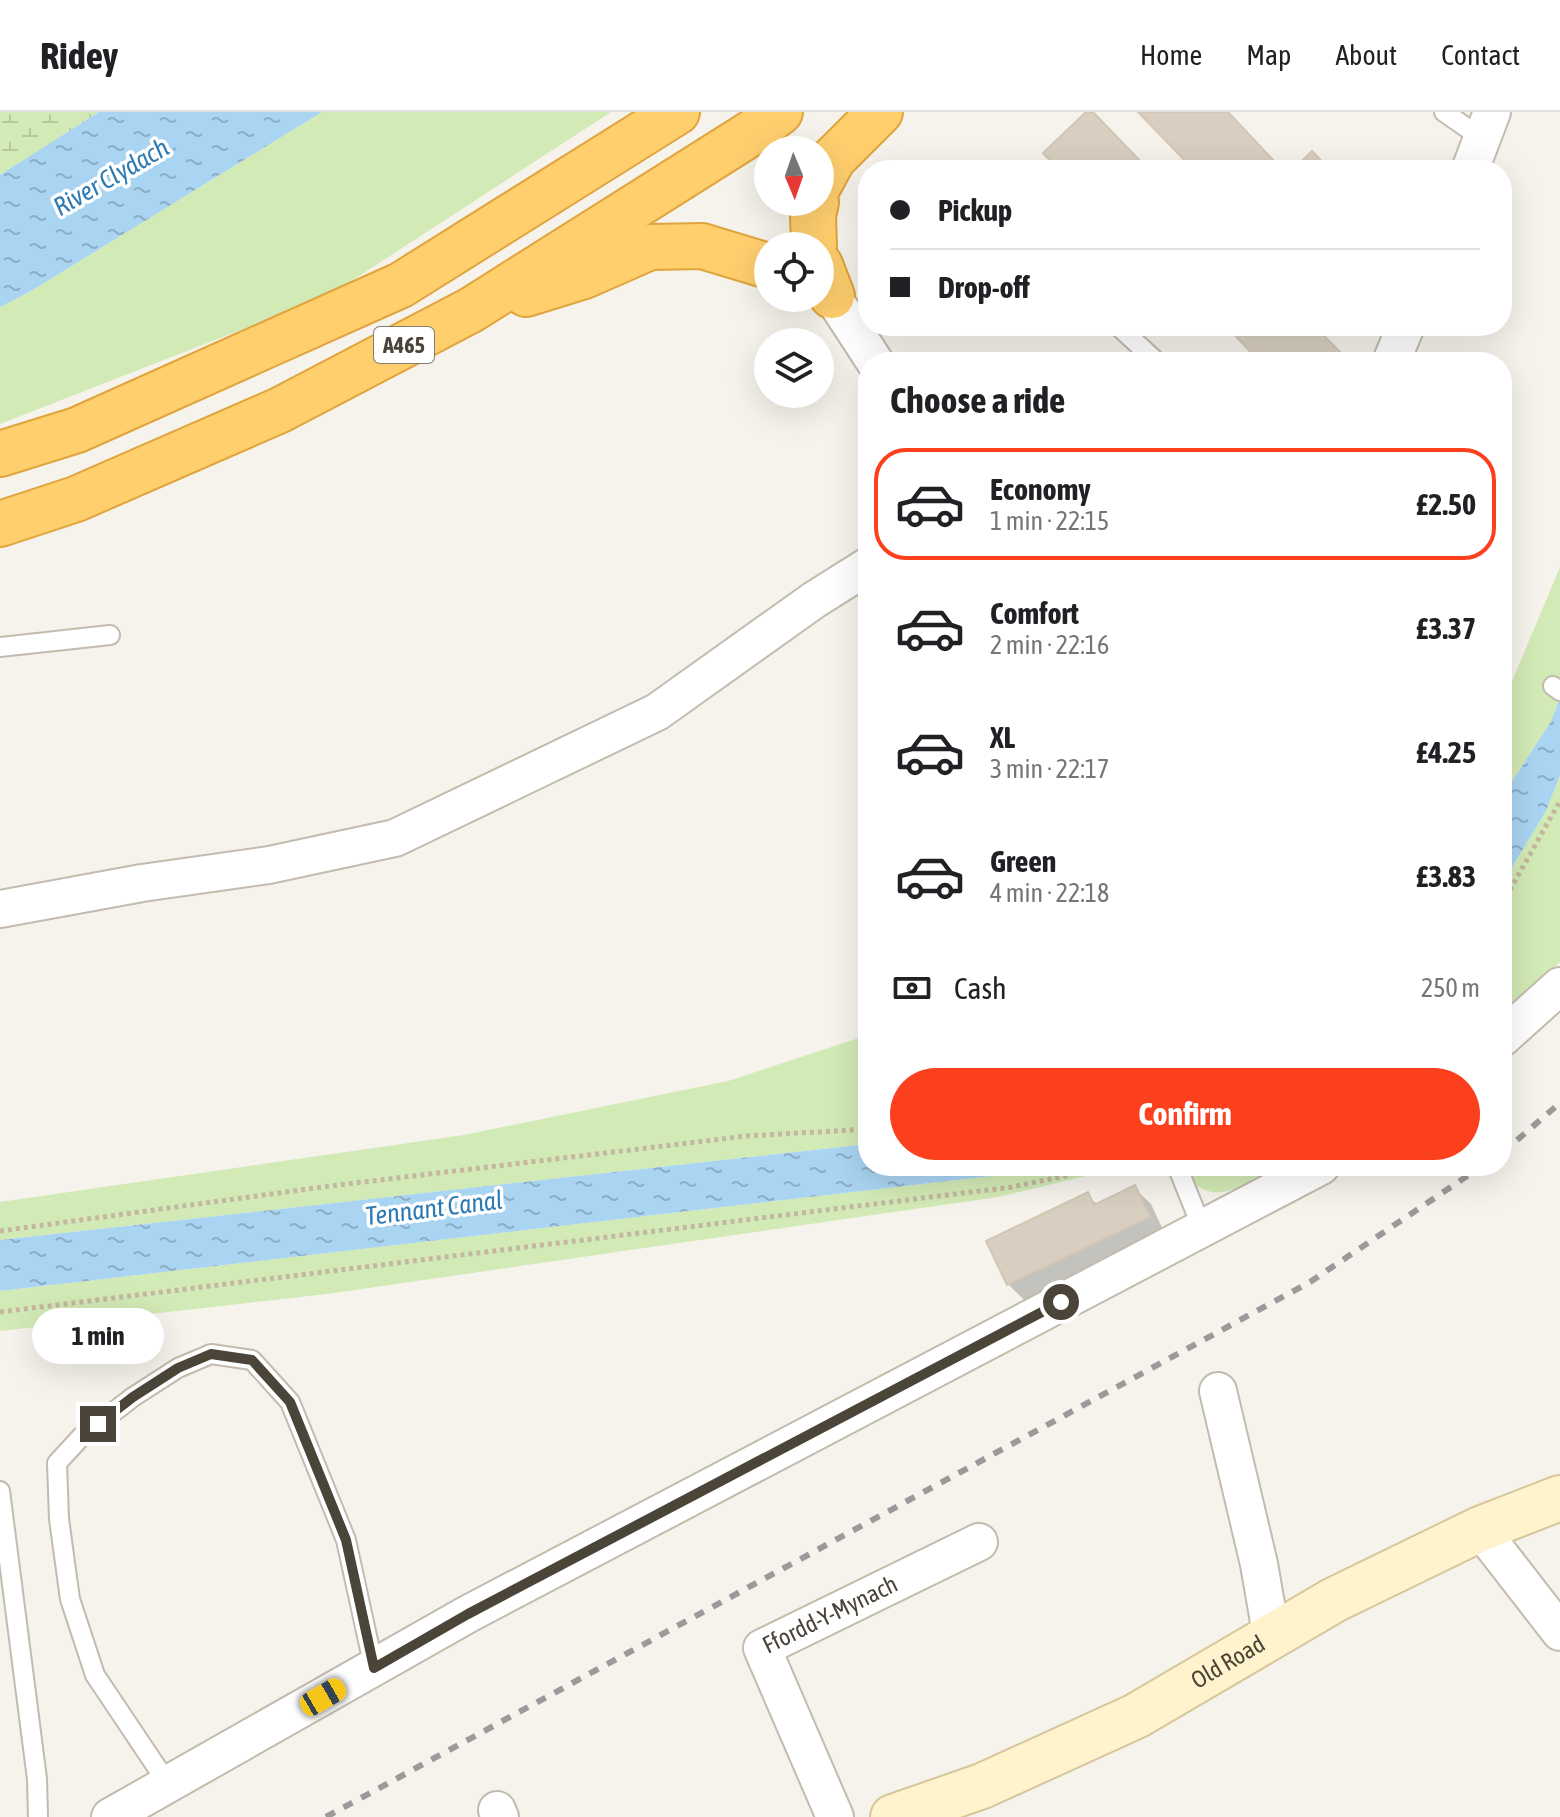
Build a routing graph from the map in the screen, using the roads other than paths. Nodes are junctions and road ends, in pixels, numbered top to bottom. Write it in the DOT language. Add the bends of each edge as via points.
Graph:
graph roads {
  1 [pos="677,112"];
  2 [pos="780,112"];
  3 [pos="880,112"];
  4 [pos="1444,112"];
  5 [pos="1482,140"];
  6 [pos="834,158"];
  7 [pos="754,262"];
  8 [pos="834,298"];
  9 [pos="471,310"];
  10 [pos="858,336"];
  11 [pos="1129,336"];
  12 [pos="1146,352"];
  13 [pos="0,454"];
  14 [pos="0,524"];
  15 [pos="858,572"];
  16 [pos="110,635"];
  17 [pos="0,647"];
  18 [pos="0,909"];
  19 [pos="1560,986"];
  20 [pos="1512,1029"];
  21 [pos="1181,1176"];
  22 [pos="1302,1176"];
  23 [pos="1202,1228"];
  24 [pos="1218,1391"];
  25 [pos="0,1491"];
  26 [pos="1560,1498"];
  27 [pos="1480,1529"];
  28 [pos="979,1542"];
  29 [pos="1560,1632"];
  30 [pos="1272,1639"];
  31 [pos="374,1668"];
  32 [pos="168,1784"];
  33 [pos="38,1817"];
  34 [pos="110,1817"];
  35 [pos="835,1817"];
  36 [pos="893,1817"];
  1 -- 13 [label="highway, A465" via="401,285 77,430"];
  2 -- 9 [label="highway, A465"];
  3 -- 6 [label="highway"];
  4 -- 5 [label="lane"];
  7 -- 9 [label="highway, A465" via="702,246 650,247 584,276"];
  8 -- 10 [label="street"];
  9 -- 14 [label="highway, A465" via="280,410 76,499"];
  11 -- 12 [label="lane"];
  15 -- 18 [label="street" via="657,712 395,838 269,865"];
  16 -- 17 [label="lane"];
  19 -- 20 [label="street"];
  21 -- 23 [label="lane"];
  22 -- 23 [label="street"];
  23 -- 31 [label="street" via="482,1606"];
  24 -- 30 [label="street"];
  25 -- 33 [label="lane"];
  26 -- 27 [label="main road, Old Road"];
  27 -- 29 [label="street"];
  27 -- 30 [label="main road, Old Road" via="1334,1600"];
  28 -- 35 [label="street, Ffordd-Y-Mynach" via="762,1648"];
  30 -- 36 [label="main road, Old Road" via="1136,1716 982,1786"];
  31 -- 32 [label="street"];
  31 -- 32 [label="lane" via="346,1540 290,1402 252,1360 211,1354 178,1368 81,1437 57,1463 70,1599 95,1675"];
  32 -- 34 [label="street"];
}
